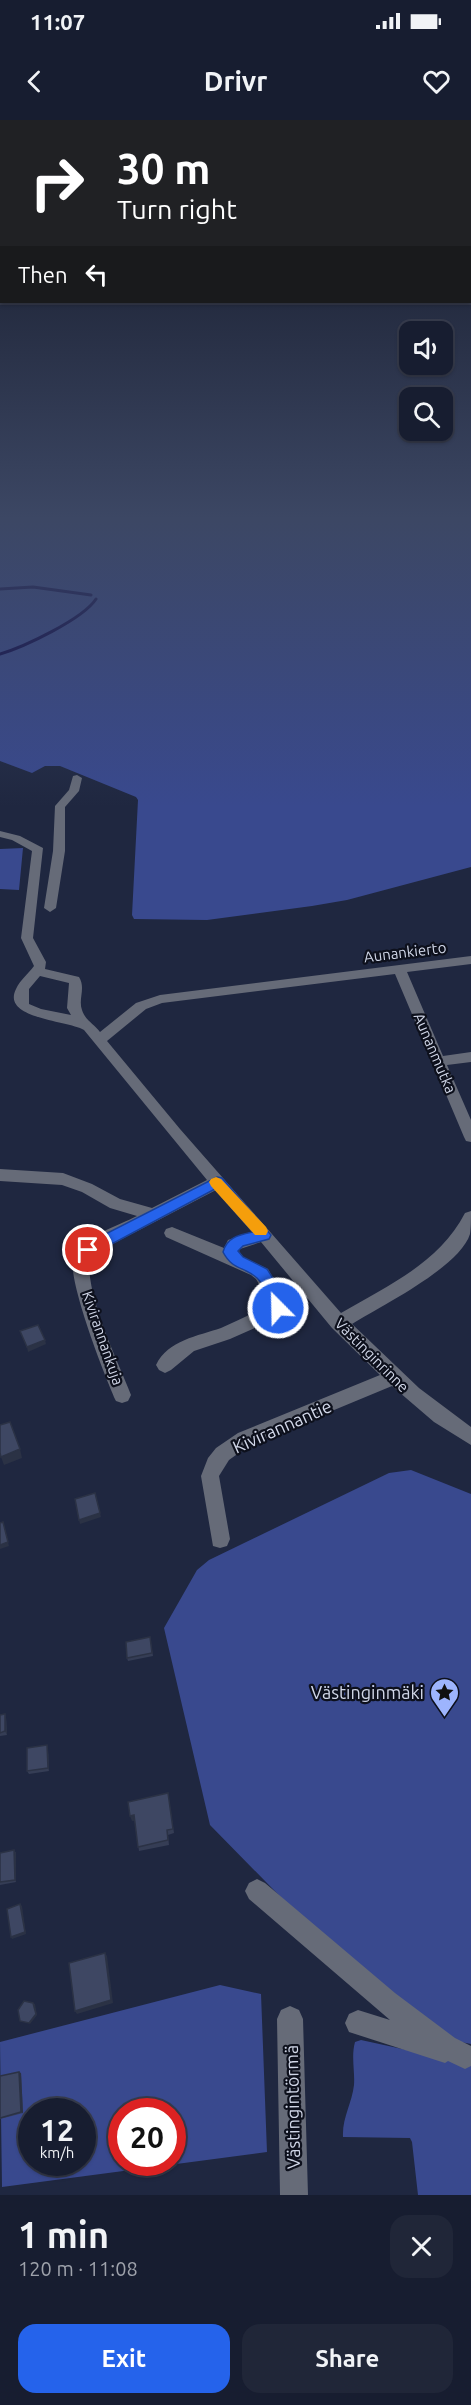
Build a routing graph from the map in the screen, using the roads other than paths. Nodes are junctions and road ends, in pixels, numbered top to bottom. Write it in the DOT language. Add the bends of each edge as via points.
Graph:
graph roads {
  1 [pos="77,778"];
  2 [pos="0,834"];
  3 [pos="59,851"];
  4 [pos="36,869"];
  5 [pos="50,908"];
  6 [pos="471,960"];
  7 [pos="399,969"];
  8 [pos="38,971"];
  9 [pos="81,1021"];
  10 [pos="99,1040"];
  11 [pos="471,1057"];
  12 [pos="438,1061"];
  13 [pos="471,1137"];
  14 [pos="4,1173"];
  15 [pos="217,1182"];
  16 [pos="154,1215"];
  17 [pos="471,1217"];
  18 [pos="172,1233"];
  19 [pos="264,1235"];
  20 [pos="237,1261"];
  21 [pos="338,1323"];
  22 [pos="165,1365"];
  23 [pos="393,1378"];
  24 [pos="122,1395"];
  25 [pos="471,1437"];
  26 [pos="220,1539"];
  27 [pos="257,1891"];
  28 [pos="290,2019"];
  29 [pos="358,2023"];
  30 [pos="468,2056"];
  31 [pos="294,2195"];
  1 -- 3 [label="street" via="74,791 60,806"];
  2 -- 4 [label="street" via="38,849"];
  3 -- 4 [label="street"];
  3 -- 5 [label="street"];
  4 -- 8 [label="street" via="27,938 29,948 40,961"];
  6 -- 7 [label="street, Aunankierto"];
  7 -- 10 [label="street, Aunankierto" via="152,1001 136,1009"];
  7 -- 12 [label="street, Aunanmutka"];
  8 -- 9 [label="street" via="74,980 75,1013"];
  8 -- 9 [label="street" via="23,986 23,1006"];
  9 -- 10 [label="street, Västinginrinne"];
  10 -- 15 [label="street, Västinginrinne"];
  11 -- 12 [label="street"];
  12 -- 13 [label="street, Aunanmutka"];
  14 -- 16 [label="street" via="63,1179 115,1204"];
  15 -- 16 [label="street, Kivirannankuja"];
  15 -- 19 [label="street, Västinginrinne"];
  16 -- 24 [label="street, Kivirannankuja" via="88,1250 80,1263 93,1316"];
  17 -- 21 [label="street" via="459,1238 430,1268"];
  18 -- 20 [label="street"];
  19 -- 20 [label="street" via="234,1244 231,1252"];
  19 -- 21 [label="street, Västinginrinne"];
  20 -- 22 [label="street" via="262,1274 278,1298 276,1311 224,1334 188,1344"];
  21 -- 23 [label="street, Västinginrinne"];
  23 -- 25 [label="street, Västinginrinne"];
  23 -- 26 [label="street, Kivirannantie" via="243,1440 222,1453 210,1476"];
  27 -- 30 [label="street" via="386,2002 431,2036"];
  28 -- 31 [label="street, Västingintörmä"];
  29 -- 30 [label="street"];
}
